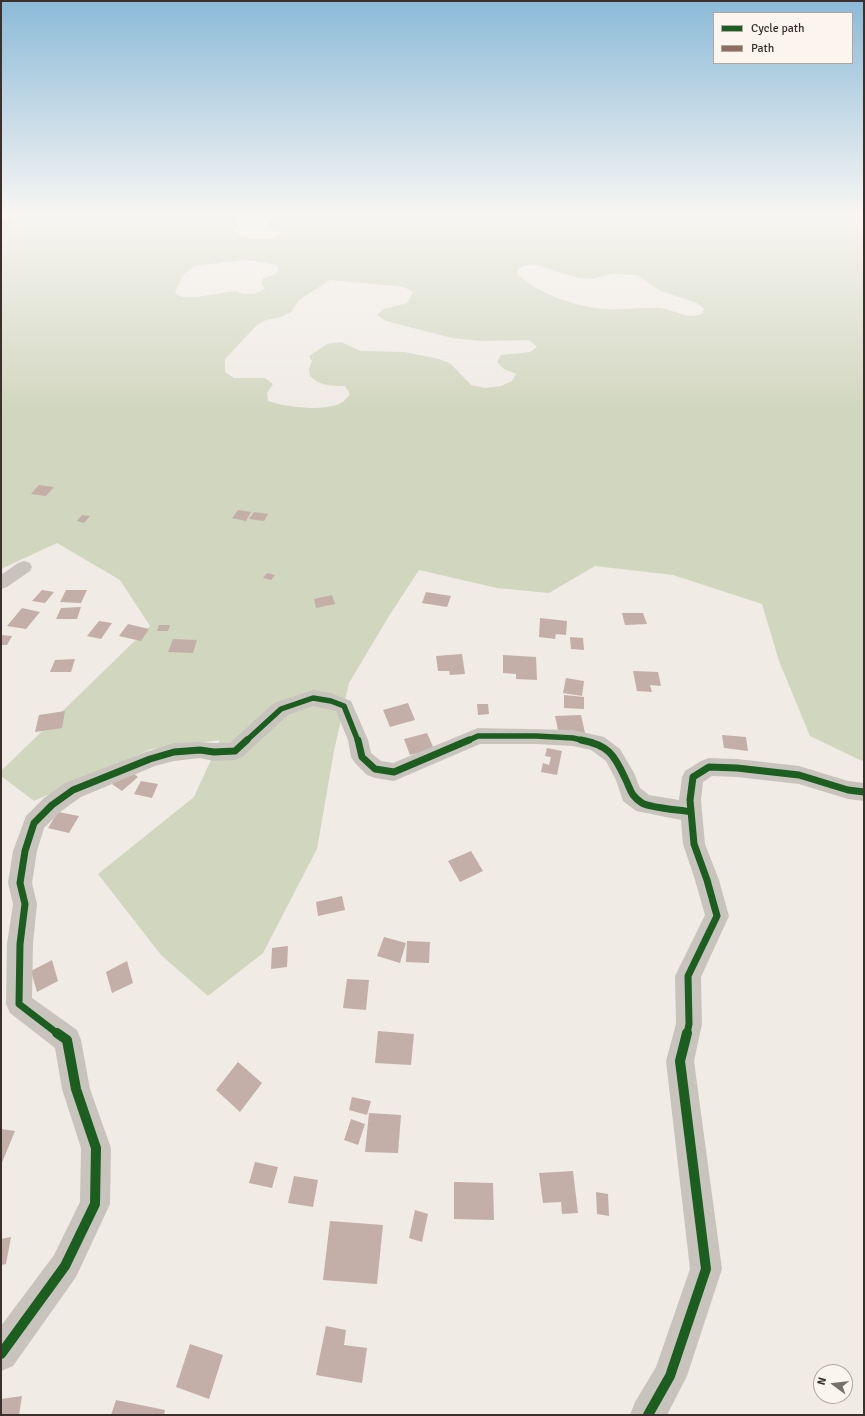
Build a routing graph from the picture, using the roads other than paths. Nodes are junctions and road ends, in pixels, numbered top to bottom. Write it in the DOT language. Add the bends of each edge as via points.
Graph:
graph roads {
  1 [pos="24,567"];
  2 [pos="1,583"];
  3 [pos="864,792"];
  4 [pos="691,812"];
  5 [pos="1,1354"];
  6 [pos="648,1415"];
  1 -- 2 [label="street"];
  3 -- 4 [label="street" via="848,790 799,775 709,767 693,777"];
  4 -- 5 [label="street" via="644,804 631,794 613,755 597,743 573,738 478,736 394,772 375,769 362,757 344,706 313,698 281,709 235,751 174,752 150,758 73,790 52,805 34,823 25,851 20,883 25,904 20,944 19,1004 67,1040 76,1089 96,1148 95,1204 65,1266"];
  4 -- 6 [label="street" via="694,844 717,916 688,976 689,1024 680,1061 706,1270 670,1376"];
}
